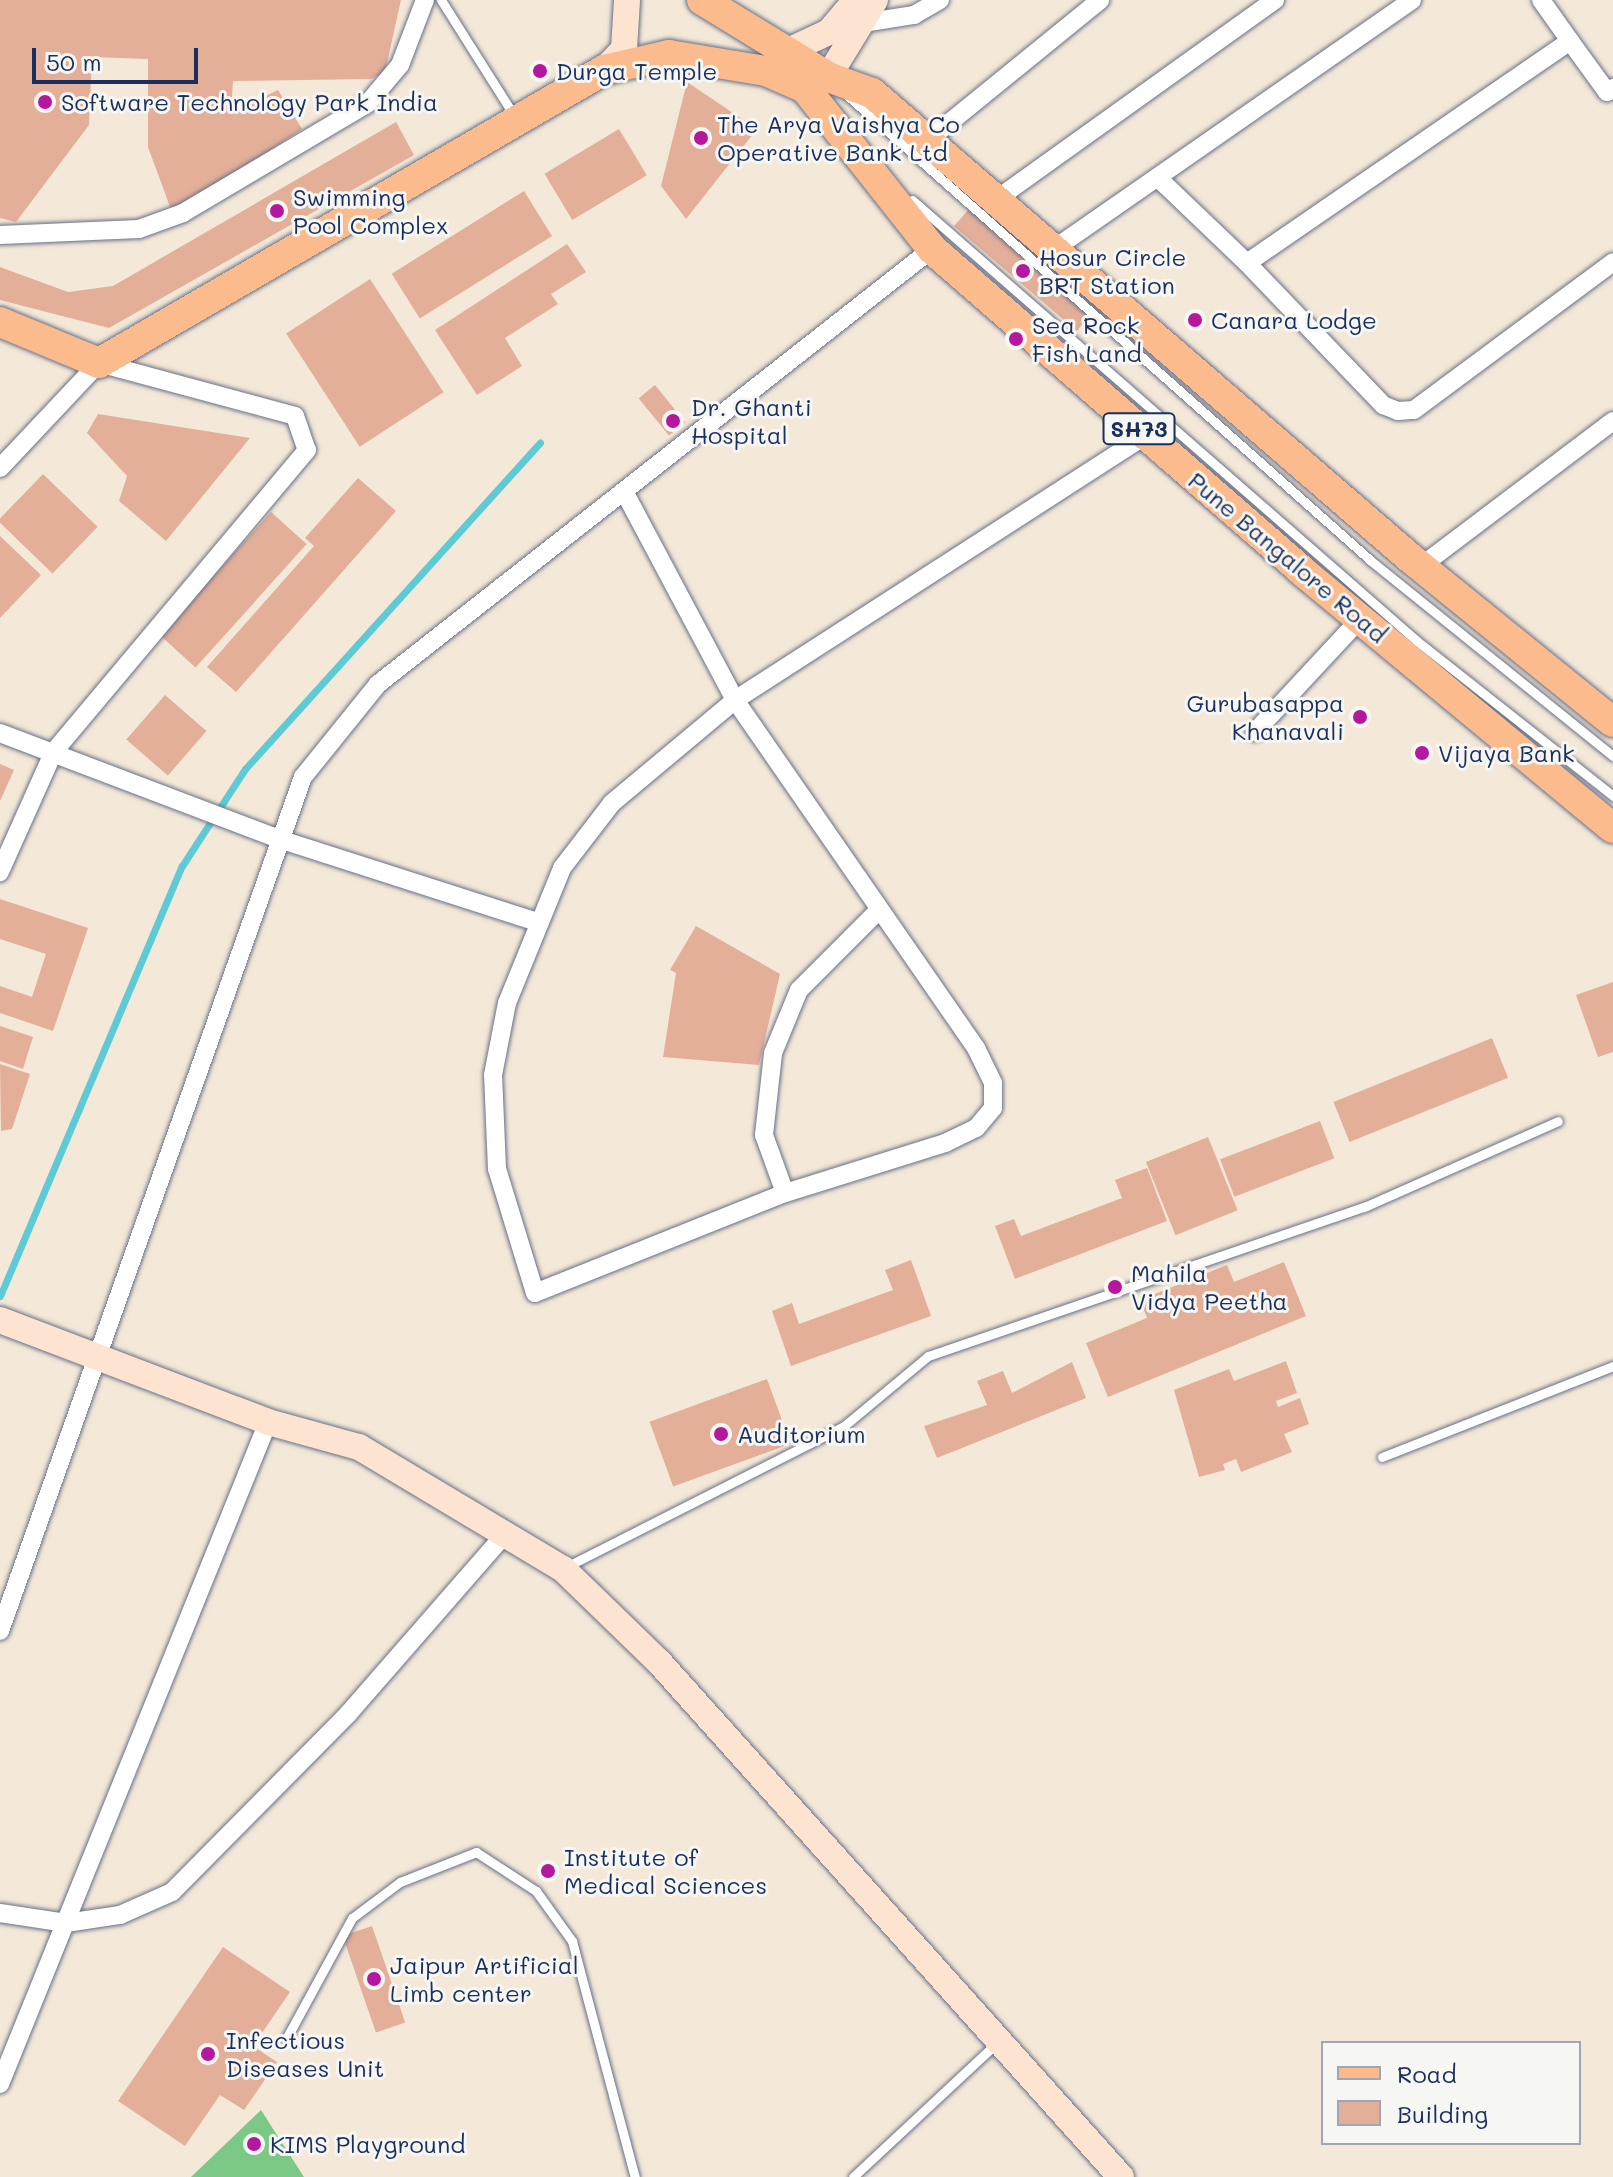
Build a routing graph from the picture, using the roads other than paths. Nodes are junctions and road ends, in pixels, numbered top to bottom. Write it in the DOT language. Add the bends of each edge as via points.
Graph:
graph roads {
  1 [pos="425,0"];
  2 [pos="441,0"];
  3 [pos="627,0"];
  4 [pos="940,0"];
  5 [pos="1100,0"];
  6 [pos="1275,0"];
  7 [pos="1412,0"];
  8 [pos="1541,0"];
  9 [pos="710,2"];
  10 [pos="869,5"];
  11 [pos="1570,41"];
  12 [pos="788,51"];
  13 [pos="604,70"];
  14 [pos="817,82"];
  15 [pos="1613,88"];
  16 [pos="872,93"];
  17 [pos="517,119"];
  18 [pos="928,140"];
  19 [pos="1158,178"];
  20 [pos="997,199"];
  21 [pos="0,235"];
  22 [pos="932,249"];
  23 [pos="1054,249"];
  24 [pos="1613,262"];
  25 [pos="1247,263"];
  26 [pos="0,322"];
  27 [pos="99,363"];
  28 [pos="1613,421"];
  29 [pos="1146,435"];
  30 [pos="0,468"];
  31 [pos="626,495"];
  32 [pos="1420,567"];
  33 [pos="1360,619"];
  34 [pos="735,700"];
  35 [pos="1613,722"];
  36 [pos="1255,732"];
  37 [pos="0,733"];
  38 [pos="54,751"];
  39 [pos="1613,756"];
  40 [pos="1613,796"];
  41 [pos="1613,828"];
  42 [pos="282,840"];
  43 [pos="0,872"];
  44 [pos="878,911"];
  45 [pos="535,921"];
  46 [pos="1558,1121"];
  47 [pos="785,1193"];
  48 [pos="0,1320"];
  49 [pos="97,1358"];
  50 [pos="1613,1366"];
  51 [pos="268,1422"];
  52 [pos="1382,1457"];
  53 [pos="507,1532"];
  54 [pos="563,1569"];
  55 [pos="0,1631"];
  56 [pos="0,1913"];
  57 [pos="66,1923"];
  58 [pos="286,2039"];
  59 [pos="998,2042"];
  60 [pos="0,2084"];
  61 [pos="635,2177"];
  62 [pos="853,2177"];
  63 [pos="1121,2177"];
  1 -- 21 [label="street" via="400,65 368,103 183,213 139,229"];
  2 -- 17 [label="lane"];
  3 -- 13 [label="street" via="624,49"];
  4 -- 10 [label="street" via="914,15"];
  5 -- 18 [label="street"];
  6 -- 20 [label="street"];
  7 -- 19 [label="street"];
  8 -- 11 [label="street"];
  9 -- 12 [label="main road, Pune Bangalore Road / SH73"];
  10 -- 12 [label="street"];
  10 -- 14 [label="street"];
  10 -- 16 [label="street" via="858,69"];
  11 -- 15 [label="street" via="1607,92"];
  11 -- 25 [label="street"];
  12 -- 14 [label="main road, Pune Bangalore Road / SH73"];
  13 -- 14 [label="main road, Pune Bangalore Road / SH73" via="654,57 702,58"];
  13 -- 17 [label="main road, Pune Bangalore Road / SH73"];
  14 -- 16 [label="main road, Pune Bangalore Road / SH73"];
  14 -- 22 [label="main road, Pune Bangalore Road / SH73"];
  14 -- 39 [label="lane" via="1370,560"];
  14 -- 40 [label="lane" via="973,260 1417,641"];
  16 -- 18 [label="main road, Pune Bangalore Road / SH73"];
  17 -- 27 [label="main road, Pune Bangalore Road / SH73"];
  18 -- 20 [label="main road, Pune Bangalore Road / SH73"];
  19 -- 23 [label="street"];
  19 -- 25 [label="street"];
  20 -- 23 [label="main road, Pune Bangalore Road / SH73"];
  22 -- 29 [label="main road, Pune Bangalore Road / SH73"];
  22 -- 31 [label="street"];
  23 -- 32 [label="main road, Pune Bangalore Road / SH73"];
  24 -- 25 [label="street" via="1414,410 1398,411 1383,405"];
  26 -- 27 [label="main road"];
  27 -- 30 [label="street"];
  27 -- 38 [label="street" via="295,416 307,450"];
  28 -- 32 [label="street"];
  29 -- 33 [label="main road, Pune Bangalore Road / SH73"];
  29 -- 34 [label="street"];
  31 -- 34 [label="street"];
  31 -- 42 [label="street" via="378,684 303,777"];
  32 -- 35 [label="main road, Pune Bangalore Road / SH73"];
  33 -- 36 [label="street"];
  33 -- 41 [label="main road, Pune Bangalore Road / SH73"];
  34 -- 44 [label="street"];
  34 -- 45 [label="street" via="612,803 562,868"];
  37 -- 38 [label="street"];
  38 -- 42 [label="street"];
  38 -- 43 [label="street"];
  42 -- 45 [label="street"];
  42 -- 49 [label="street"];
  44 -- 47 [label="street" via="799,990 773,1053 764,1135"];
  44 -- 47 [label="street" via="976,1048 993,1083 993,1108 976,1128 945,1143"];
  45 -- 47 [label="street" via="493,1075 497,1169 535,1293"];
  46 -- 54 [label="lane" via="1364,1207 928,1356 829,1434"];
  48 -- 49 [label="street"];
  49 -- 51 [label="street"];
  49 -- 55 [label="street"];
  50 -- 52 [label="lane"];
  51 -- 53 [label="street" via="359,1447"];
  51 -- 57 [label="street"];
  53 -- 54 [label="street"];
  53 -- 57 [label="street" via="348,1714 172,1892 120,1915"];
  54 -- 59 [label="street" via="659,1662"];
  56 -- 57 [label="street"];
  57 -- 60 [label="street"];
  58 -- 61 [label="lane" via="352,1918 400,1882 476,1852 536,1891 572,1941"];
  59 -- 62 [label="lane"];
  59 -- 63 [label="street"];
}
